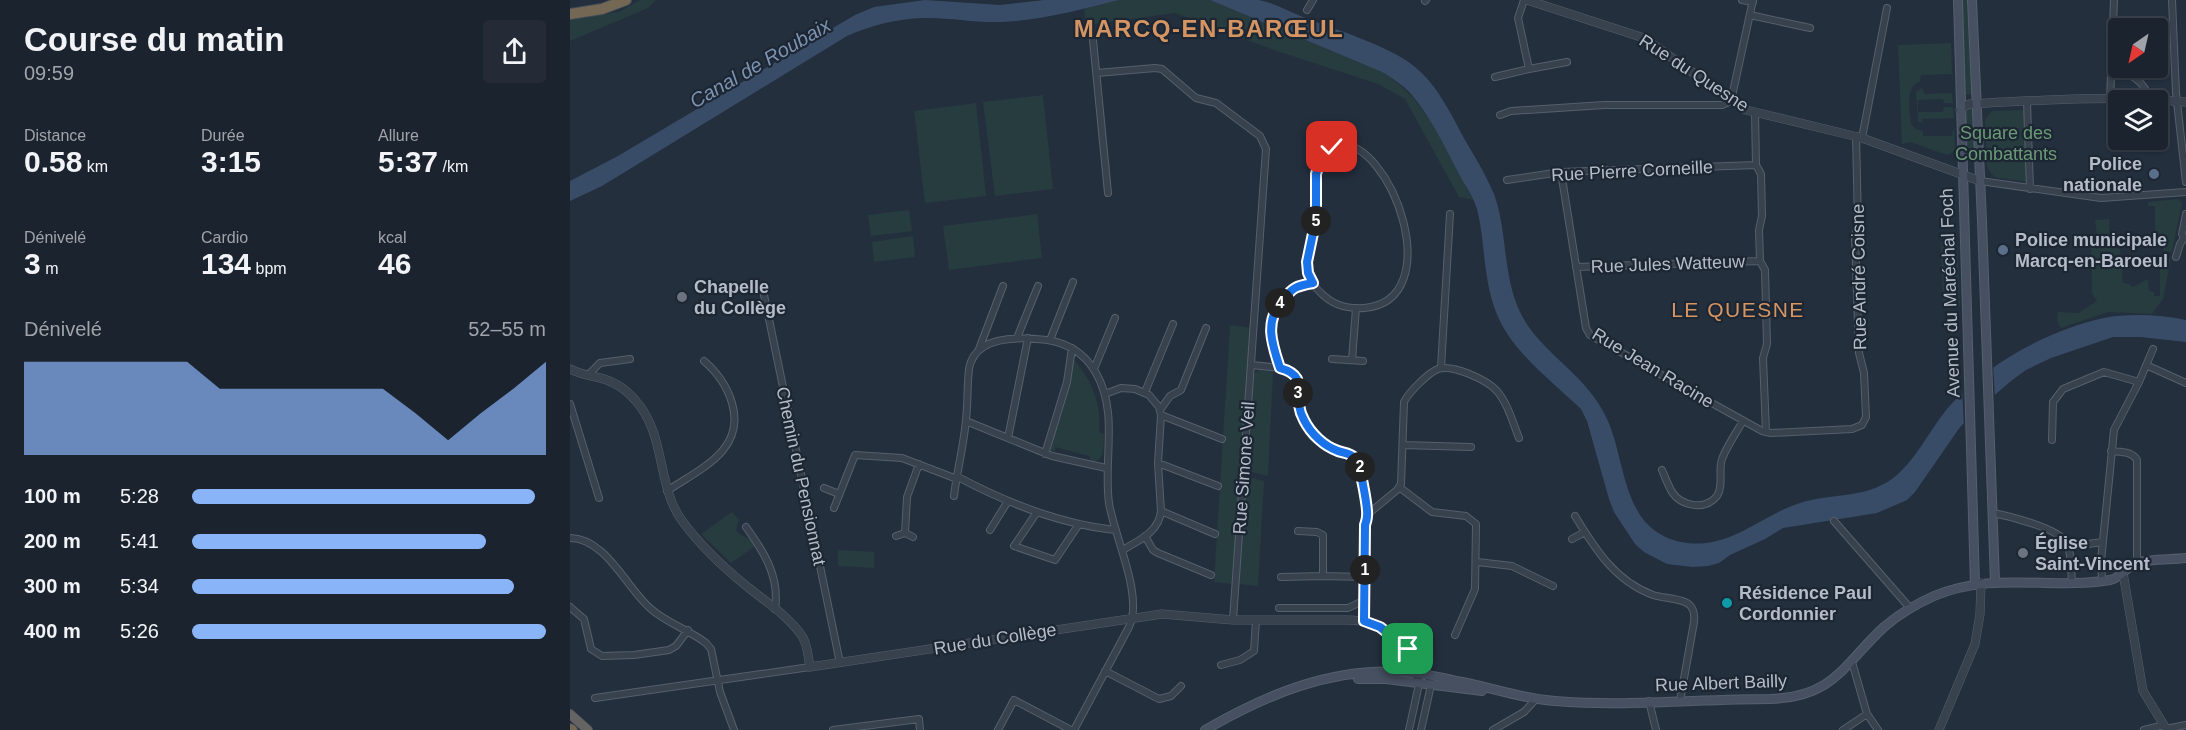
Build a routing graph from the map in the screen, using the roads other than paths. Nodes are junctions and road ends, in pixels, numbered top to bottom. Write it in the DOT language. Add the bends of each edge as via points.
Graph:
graph roads {
  1 [pos="626,0"];
  2 [pos="1313,0"];
  3 [pos="1526,0"];
  4 [pos="1742,0"];
  5 [pos="1958,0"];
  6 [pos="1971,0"];
  7 [pos="2114,0"];
  8 [pos="2172,0"];
  9 [pos="1753,1"];
  10 [pos="1887,8"];
  11 [pos="1307,10"];
  12 [pos="570,14"];
  13 [pos="1750,15"];
  14 [pos="2113,18"];
  15 [pos="1810,28"];
  16 [pos="1093,40"];
  17 [pos="1566,62"];
  18 [pos="1529,69"];
  19 [pos="1097,74"];
  20 [pos="1495,77"];
  21 [pos="2132,78"];
  22 [pos="2146,90"];
  23 [pos="2108,99"];
  24 [pos="1731,101"];
  25 [pos="2168,101"];
  26 [pos="2176,101"];
  27 [pos="2027,102"];
  28 [pos="2186,102"];
  29 [pos="1977,104"];
  30 [pos="1960,110"];
  31 [pos="1755,113"];
  32 [pos="1500,115"];
  33 [pos="1859,137"];
  34 [pos="1756,165"];
  35 [pos="1562,172"];
  36 [pos="1963,174"];
  37 [pos="1508,180"];
  38 [pos="1980,181"];
  39 [pos="2186,182"];
  40 [pos="2030,189"];
  41 [pos="2186,192"];
  42 [pos="1108,193"];
  43 [pos="1450,214"];
  44 [pos="2186,214"];
  45 [pos="2185,240"];
  46 [pos="2176,257"];
  47 [pos="1760,261"];
  48 [pos="1576,267"];
  49 [pos="1073,282"];
  50 [pos="1313,283"];
  51 [pos="1003,286"];
  52 [pos="1038,286"];
  53 [pos="763,290"];
  54 [pos="1356,308"];
  55 [pos="1115,318"];
  56 [pos="1173,324"];
  57 [pos="1206,328"];
  58 [pos="1017,338"];
  59 [pos="1028,338"];
  60 [pos="1050,340"];
  61 [pos="1072,348"];
  62 [pos="2153,349"];
  63 [pos="979,350"];
  64 [pos="630,359"];
  65 [pos="1332,359"];
  66 [pos="1352,360"];
  67 [pos="704,361"];
  68 [pos="1363,361"];
  69 [pos="1252,365"];
  70 [pos="2146,365"];
  71 [pos="1280,368"];
  72 [pos="1441,368"];
  73 [pos="570,369"];
  74 [pos="1094,369"];
  75 [pos="588,375"];
  76 [pos="2139,382"];
  77 [pos="2186,383"];
  78 [pos="1145,392"];
  79 [pos="1105,394"];
  80 [pos="570,404"];
  81 [pos="1160,413"];
  82 [pos="1866,417"];
  83 [pos="966,421"];
  84 [pos="1743,421"];
  85 [pos="1766,432"];
  86 [pos="1008,438"];
  87 [pos="1519,438"];
  88 [pos="1222,439"];
  89 [pos="2052,440"];
  90 [pos="1403,445"];
  91 [pos="1471,447"];
  92 [pos="2111,451"];
  93 [pos="1045,454"];
  94 [pos="1158,463"];
  95 [pos="919,464"];
  96 [pos="1106,468"];
  97 [pos="1662,470"];
  98 [pos="958,478"];
  99 [pos="1218,486"];
  100 [pos="1400,487"];
  101 [pos="824,488"];
  102 [pos="668,491"];
  103 [pos="839,494"];
  104 [pos="954,496"];
  105 [pos="599,498"];
  106 [pos="1008,501"];
  107 [pos="834,507"];
  108 [pos="1161,511"];
  109 [pos="1037,512"];
  110 [pos="1993,513"];
  111 [pos="1368,514"];
  112 [pos="1575,516"];
  113 [pos="1834,521"];
  114 [pos="1079,524"];
  115 [pos="746,527"];
  116 [pos="990,530"];
  117 [pos="1115,530"];
  118 [pos="1299,531"];
  119 [pos="1585,532"];
  120 [pos="905,533"];
  121 [pos="1215,534"];
  122 [pos="896,536"];
  123 [pos="1145,536"];
  124 [pos="913,537"];
  125 [pos="570,538"];
  126 [pos="1572,539"];
  127 [pos="2102,542"];
  128 [pos="2068,547"];
  129 [pos="1123,550"];
  130 [pos="2186,558"];
  131 [pos="1477,562"];
  132 [pos="2137,563"];
  133 [pos="2123,573"];
  134 [pos="1211,575"];
  135 [pos="1323,576"];
  136 [pos="1281,577"];
  137 [pos="1365,577"];
  138 [pos="2102,580"];
  139 [pos="1995,582"];
  140 [pos="2072,583"];
  141 [pos="1978,584"];
  142 [pos="1553,586"];
  143 [pos="1365,600"];
  144 [pos="570,607"];
  145 [pos="1279,608"];
  146 [pos="1910,608"];
  147 [pos="775,609"];
  148 [pos="1133,618"];
  149 [pos="1233,620"];
  150 [pos="1256,620"];
  151 [pos="1364,621"];
  152 [pos="688,630"];
  153 [pos="1455,635"];
  154 [pos="1393,637"];
  155 [pos="1399,645"];
  156 [pos="1852,662"];
  157 [pos="840,663"];
  158 [pos="1221,665"];
  159 [pos="810,667"];
  160 [pos="1106,671"];
  161 [pos="1387,672"];
  162 [pos="1417,674"];
  163 [pos="717,681"];
  164 [pos="1430,681"];
  165 [pos="1308,684"];
  166 [pos="1419,684"];
  167 [pos="1181,686"];
  168 [pos="595,698"];
  169 [pos="1536,699"];
  170 [pos="1680,700"];
  171 [pos="1649,701"];
  172 [pos="570,714"];
  173 [pos="1867,714"];
  174 [pos="2186,725"];
  175 [pos="2165,728"];
  176 [pos="588,730"];
  177 [pos="734,730"];
  178 [pos="833,730"];
  179 [pos="920,730"];
  180 [pos="998,730"];
  181 [pos="1072,730"];
  182 [pos="1205,730"];
  183 [pos="1409,730"];
  184 [pos="1421,730"];
  185 [pos="1493,730"];
  186 [pos="1656,730"];
  187 [pos="1843,730"];
  188 [pos="1878,730"];
  189 [pos="1939,730"];
  190 [pos="2144,730"];
  1 -- 12 [label="highway" via="608,8"];
  2 -- 11 [label="street"];
  3 -- 18 [label="street" via="1518,18"];
  3 -- 24 [label="street, Rue du Quesne" via="1644,38"];
  4 -- 9 [label="street"];
  5 -- 30 [label="main road, Avenue du Maréchal Foch"];
  6 -- 29 [label="main road, Avenue du Maréchal Foch"];
  7 -- 14 [label="street"];
  8 -- 26 [label="street"];
  9 -- 13 [label="street"];
  10 -- 33 [label="street"];
  13 -- 15 [label="street"];
  13 -- 24 [label="street"];
  16 -- 19 [label="street"];
  17 -- 18 [label="street"];
  18 -- 20 [label="street"];
  19 -- 42 [label="street"];
  19 -- 69 [label="street, Rue Simone Veil" via="1162,69 1197,98 1216,103 1260,136 1266,149"];
  21 -- 22 [label="street"];
  23 -- 27 [label="street"];
  24 -- 31 [label="street, Rue du Quesne"];
  24 -- 32 [label="street" via="1722,105 1588,105"];
  25 -- 26 [label="street"];
  26 -- 28 [label="street"];
  26 -- 39 [label="street"];
  27 -- 29 [label="street"];
  27 -- 40 [label="street"];
  29 -- 30 [label="street"];
  29 -- 38 [label="main road, Avenue du Maréchal Foch"];
  30 -- 36 [label="main road, Avenue du Maréchal Foch"];
  31 -- 33 [label="street, Rue du Quesne"];
  31 -- 34 [label="street"];
  33 -- 36 [label="street, Rue du Quesne"];
  33 -- 82 [label="street, Rue André Coisne" via="1855,237 1859,353 1864,369"];
  34 -- 35 [label="street, Rue Pierre Corneille"];
  34 -- 47 [label="street" via="1761,174"];
  35 -- 37 [label="street, Rue Pierre Corneille"];
  35 -- 48 [label="street, Rue Jean Racine"];
  36 -- 38 [label="street, Rue du Quesne"];
  36 -- 141 [label="main road, Avenue du Maréchal Foch"];
  38 -- 40 [label="street"];
  38 -- 110 [label="main road, Avenue du Maréchal Foch"];
  40 -- 41 [label="street" via="2101,198"];
  43 -- 72 [label="street"];
  44 -- 45 [label="street" via="2182,234"];
  45 -- 46 [label="street"];
  47 -- 48 [label="street, Rue Jules Watteuw"];
  47 -- 85 [label="street" via="1765,270 1766,291"];
  48 -- 84 [label="street, Rue Jean Racine" via="1590,335"];
  49 -- 60 [label="street"];
  50 -- 54 [label="street" via="1332,302"];
  50 -- 54 [label="street" via="1307,262 1316,219 1317,168 1329,149 1347,145 1364,154 1389,186 1403,218 1408,246 1404,275 1394,293 1373,307"];
  50 -- 71 [label="street" via="1293,288 1275,311 1270,333"];
  51 -- 63 [label="street"];
  52 -- 58 [label="street"];
  53 -- 157 [label="street, Chemin du Pensionnat"];
  54 -- 66 [label="street"];
  55 -- 74 [label="street"];
  56 -- 78 [label="street"];
  57 -- 81 [label="street" via="1181,390 1170,396"];
  58 -- 59 [label="street"];
  58 -- 63 [label="street" via="995,341"];
  59 -- 60 [label="street"];
  59 -- 86 [label="street"];
  60 -- 61 [label="street"];
  61 -- 74 [label="street"];
  61 -- 93 [label="street" via="1067,382"];
  62 -- 70 [label="street"];
  63 -- 83 [label="street" via="969,370"];
  64 -- 75 [label="street" via="600,363"];
  65 -- 66 [label="street"];
  66 -- 68 [label="street"];
  67 -- 102 [label="street" via="728,393 735,416 734,431 718,456"];
  69 -- 71 [label="street"];
  69 -- 149 [label="street, Rue Simone Veil"];
  70 -- 76 [label="street"];
  70 -- 77 [label="street"];
  71 -- 111 [label="street" via="1297,377 1299,408 1310,429 1324,443 1358,460"];
  72 -- 87 [label="street" via="1475,376 1491,385 1502,398"];
  72 -- 90 [label="street" via="1406,398"];
  73 -- 75 [label="street"];
  74 -- 79 [label="street"];
  75 -- 102 [label="street" via="614,383 641,407 657,441"];
  76 -- 89 [label="street" via="2104,372 2063,388 2053,402"];
  76 -- 92 [label="street" via="2115,428"];
  78 -- 79 [label="street" via="1121,388"];
  78 -- 81 [label="street" via="1155,400"];
  79 -- 96 [label="street" via="1109,418"];
  80 -- 105 [label="street"];
  81 -- 88 [label="street"];
  81 -- 94 [label="street"];
  82 -- 85 [label="street, Rue Jean Racine" via="1862,425 1852,429"];
  83 -- 86 [label="street"];
  83 -- 98 [label="street"];
  84 -- 85 [label="street, Rue Jean Racine"];
  84 -- 97 [label="street" via="1723,456 1720,490 1710,502 1697,505 1681,501"];
  86 -- 93 [label="street"];
  90 -- 91 [label="street"];
  90 -- 100 [label="street"];
  92 -- 127 [label="street"];
  92 -- 132 [label="street" via="2128,453 2137,460"];
  93 -- 96 [label="street"];
  94 -- 99 [label="street"];
  94 -- 108 [label="street"];
  95 -- 98 [label="street"];
  95 -- 103 [label="street" via="855,455"];
  95 -- 120 [label="street" via="908,496"];
  96 -- 117 [label="street"];
  98 -- 104 [label="street"];
  98 -- 106 [label="street"];
  100 -- 111 [label="street"];
  100 -- 131 [label="street" via="1432,512 1472,519 1478,527"];
  101 -- 103 [label="street"];
  102 -- 147 [label="street" via="676,512 693,534 735,577"];
  103 -- 107 [label="street"];
  106 -- 109 [label="street"];
  106 -- 116 [label="street"];
  108 -- 121 [label="street"];
  108 -- 123 [label="street" via="1156,526"];
  109 -- 114 [label="street"];
  109 -- 114 [label="street" via="1014,546 1055,560"];
  110 -- 128 [label="street" via="2052,531"];
  110 -- 139 [label="main road, Avenue du Maréchal Foch"];
  111 -- 137 [label="street"];
  112 -- 119 [label="street"];
  113 -- 146 [label="street"];
  114 -- 117 [label="street"];
  115 -- 147 [label="street" via="771,570"];
  117 -- 129 [label="street"];
  118 -- 135 [label="street" via="1323,535"];
  119 -- 126 [label="street"];
  119 -- 170 [label="street" via="1603,559 1629,583 1684,602 1693,610 1695,622"];
  120 -- 122 [label="street"];
  120 -- 124 [label="street"];
  123 -- 129 [label="street"];
  123 -- 134 [label="street" via="1155,552"];
  125 -- 152 [label="street" via="582,540 605,556 650,609"];
  127 -- 128 [label="street"];
  127 -- 138 [label="street"];
  128 -- 140 [label="street"];
  129 -- 148 [label="street"];
  130 -- 132 [label="main road"];
  131 -- 142 [label="street" via="1512,566"];
  131 -- 153 [label="street" via="1474,593"];
  132 -- 133 [label="main road, Rue Albert Bailly"];
  133 -- 138 [label="main road, Rue Albert Bailly"];
  133 -- 175 [label="street" via="2143,691"];
  135 -- 136 [label="street"];
  135 -- 137 [label="street"];
  137 -- 143 [label="street"];
  138 -- 140 [label="main road, Rue Albert Bailly"];
  139 -- 140 [label="main road, Rue Albert Bailly"];
  139 -- 141 [label="main road, Rue Albert Bailly"];
  141 -- 146 [label="main road, Rue Albert Bailly"];
  141 -- 189 [label="street" via="1980,614 1975,644"];
  143 -- 145 [label="street" via="1348,608"];
  143 -- 151 [label="street"];
  144 -- 152 [label="street" via="584,619 591,648 602,656 669,650"];
  146 -- 156 [label="main road, Rue Albert Bailly" via="1882,629"];
  147 -- 159 [label="street" via="801,636"];
  148 -- 149 [label="street, Rue du Collège" via="1166,614"];
  148 -- 157 [label="street, Rue du Collège"];
  148 -- 160 [label="street"];
  149 -- 150 [label="street, Rue du Collège"];
  150 -- 151 [label="street, Rue du Collège"];
  150 -- 158 [label="street" via="1254,651"];
  151 -- 154 [label="street, Rue du Collège"];
  152 -- 163 [label="street" via="711,649"];
  154 -- 155 [label="street, Rue du Collège"];
  154 -- 164 [label="street, Rue du Collège" via="1418,658"];
  155 -- 161 [label="street" via="1399,662"];
  155 -- 162 [label="street, Rue du Collège"];
  156 -- 170 [label="main road, Rue Albert Bailly" via="1827,684 1800,696"];
  156 -- 173 [label="street"];
  157 -- 159 [label="street, Rue du Collège"];
  159 -- 163 [label="street, Rue du Collège"];
  160 -- 167 [label="street" via="1159,699 1171,696"];
  160 -- 181 [label="street"];
  161 -- 162 [label="main road, Rue Albert Bailly"];
  161 -- 165 [label="main road, Rue Albert Bailly" via="1340,675"];
  162 -- 164 [label="main road, Rue Albert Bailly"];
  162 -- 166 [label="street, Rue du Collège"];
  163 -- 168 [label="street, Rue du Collège"];
  163 -- 177 [label="street"];
  164 -- 166 [label="main road, Rue Albert Bailly"];
  164 -- 169 [label="main road, Rue Albert Bailly" via="1465,682"];
  164 -- 184 [label="street"];
  165 -- 166 [label="main road, Rue Albert Bailly" via="1365,678"];
  165 -- 182 [label="main road, Rue Albert Bailly" via="1265,698"];
  166 -- 183 [label="street"];
  169 -- 171 [label="main road, Rue Albert Bailly" via="1578,703"];
  169 -- 185 [label="street" via="1524,712"];
  170 -- 171 [label="main road, Rue Albert Bailly"];
  171 -- 186 [label="street"];
  172 -- 176 [label="highway"];
  173 -- 187 [label="street"];
  173 -- 188 [label="street"];
  174 -- 175 [label="street"];
  175 -- 190 [label="street"];
  178 -- 179 [label="street" via="919,719"];
  180 -- 181 [label="street" via="1014,700"];
}
